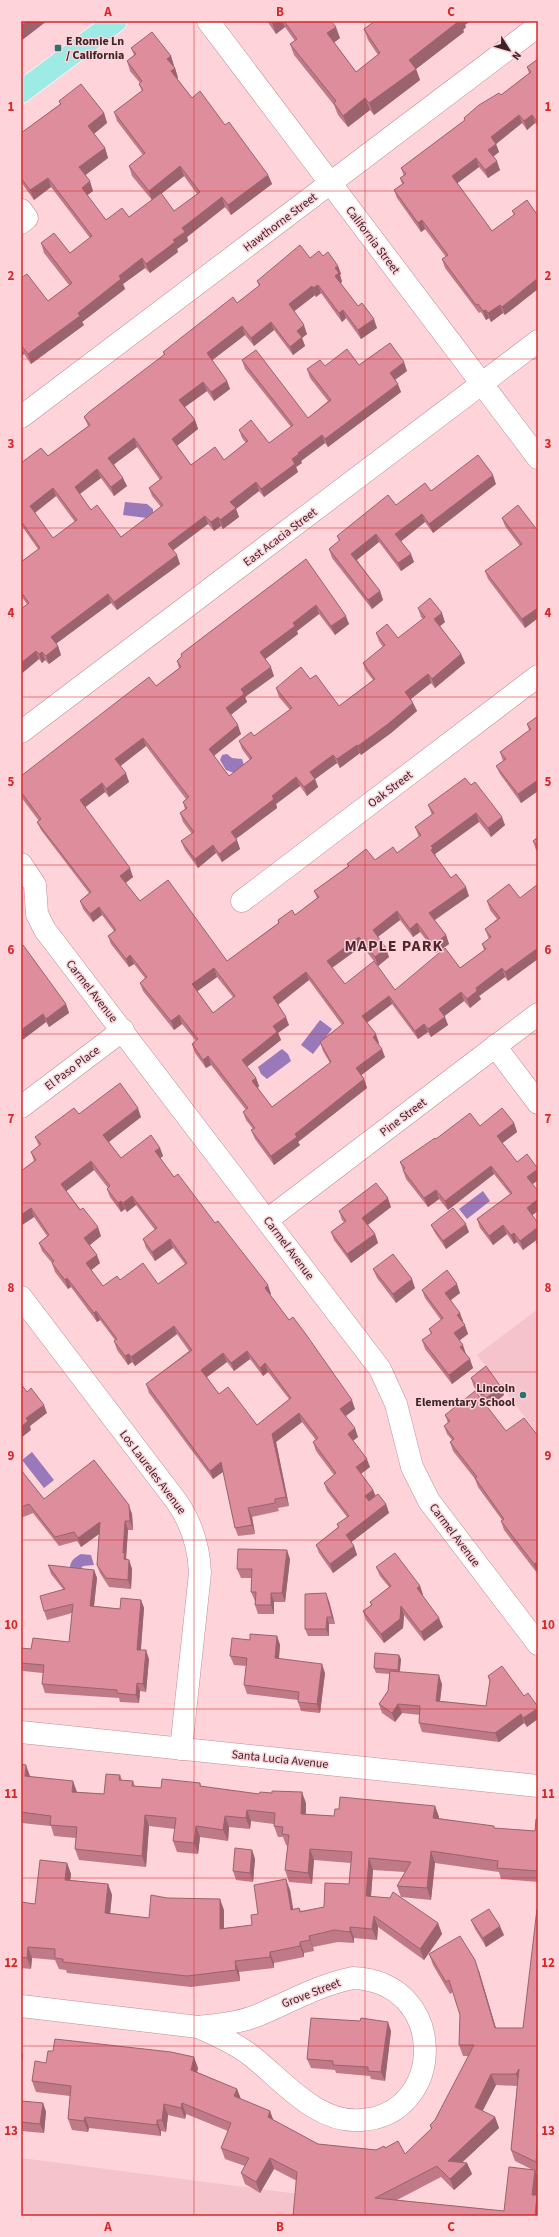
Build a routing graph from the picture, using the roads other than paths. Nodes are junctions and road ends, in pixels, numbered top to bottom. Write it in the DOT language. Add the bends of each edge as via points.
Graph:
graph roads {
  1 [pos="116,21"];
  2 [pos="208,21"];
  3 [pos="538,26"];
  4 [pos="21,92"];
  5 [pos="331,183"];
  6 [pos="21,210"];
  7 [pos="21,223"];
  8 [pos="538,341"];
  9 [pos="482,383"];
  10 [pos="21,417"];
  11 [pos="538,458"];
  12 [pos="538,676"];
  13 [pos="21,732"];
  14 [pos="21,864"];
  15 [pos="242,901"];
  16 [pos="538,1014"];
  17 [pos="123,1030"];
  18 [pos="495,1046"];
  19 [pos="538,1102"];
  20 [pos="21,1107"];
  21 [pos="267,1220"];
  22 [pos="21,1297"];
  23 [pos="538,1644"];
  24 [pos="21,1732"];
  25 [pos="181,1749"];
  26 [pos="538,1786"];
  27 [pos="21,2006"];
  28 [pos="255,2016"];
  29 [pos="198,2027"];
  30 [pos="250,2054"];
  1 -- 4 [label="main road"];
  2 -- 5 [label="street, California Street"];
  3 -- 5 [label="street, Hawthorne Street"];
  5 -- 9 [label="street, California Street"];
  5 -- 10 [label="street, Hawthorne Street"];
  6 -- 7 [label="street" via="27,218"];
  8 -- 9 [label="street, East Acacia Street"];
  9 -- 11 [label="street, California Street"];
  9 -- 13 [label="street, East Acacia Street"];
  12 -- 15 [label="street, Oak Street"];
  14 -- 17 [label="street, Carmel Avenue" via="35,885 39,922"];
  16 -- 18 [label="street, Pine Street"];
  17 -- 20 [label="street, El Paso Place"];
  17 -- 21 [label="street, Carmel Avenue"];
  18 -- 19 [label="street"];
  18 -- 21 [label="street, Pine Street"];
  21 -- 23 [label="street, Carmel Avenue" via="380,1368 396,1404 412,1467 429,1501"];
  22 -- 25 [label="street, Los Laureles Avenue" via="177,1502 192,1528 198,1548 200,1573"];
  24 -- 25 [label="street, Santa Lucia Avenue"];
  25 -- 26 [label="street, Santa Lucia Avenue"];
  27 -- 29 [label="street, Grove Street"];
  28 -- 29 [label="street, Grove Street" via="235,2022"];
  28 -- 30 [label="street" via="248,2022 243,2035 244,2047"];
  28 -- 30 [label="street, Grove Street" via="336,1982 353,1978 374,1981 395,1991 414,2010 425,2039 425,2057 421,2073 403,2102 378,2118 349,2121 338,2119 316,2108"];
  29 -- 30 [label="street, Grove Street" via="232,2042"];
}
